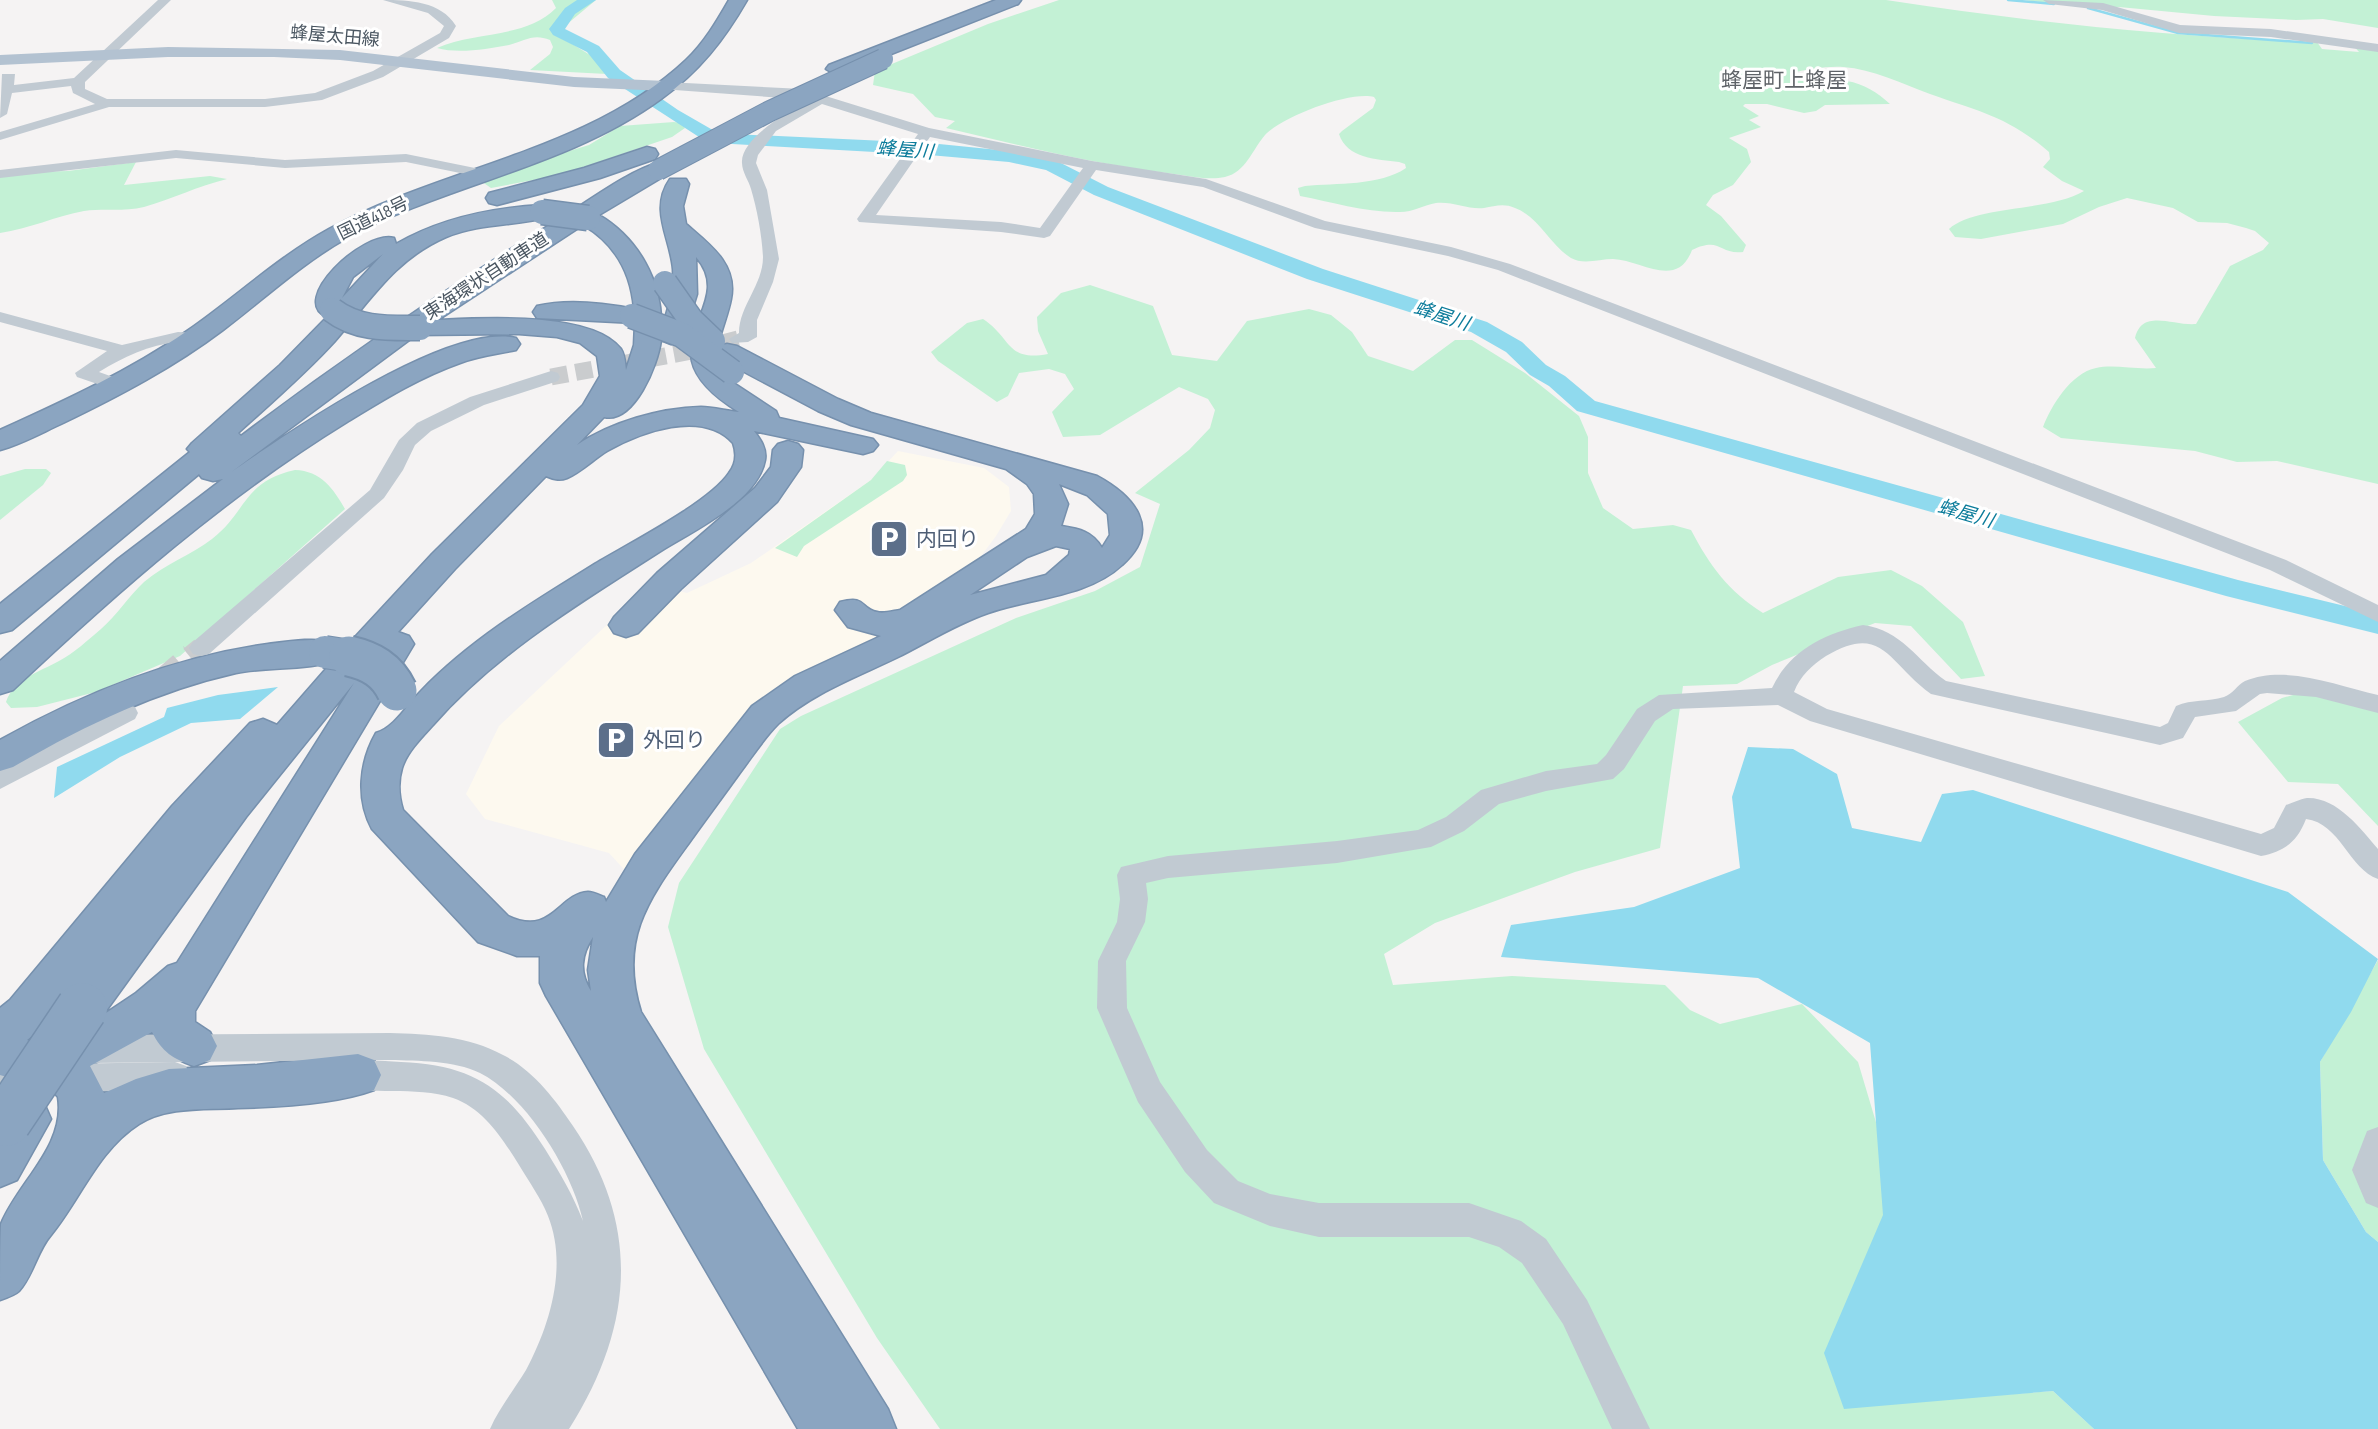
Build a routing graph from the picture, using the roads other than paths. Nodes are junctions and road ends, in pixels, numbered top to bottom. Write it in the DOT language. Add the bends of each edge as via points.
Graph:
graph roads {
  1 [pos="165,0"];
  2 [pos="389,0"];
  3 [pos="738,0"];
  4 [pos="1012,0"];
  5 [pos="1033,0"];
  6 [pos="2049,0"];
  7 [pos="2378,48"];
  8 [pos="103,55"];
  9 [pos="876,57"];
  10 [pos="0,60"];
  11 [pos="399,63"];
  12 [pos="78,81"];
  13 [pos="3,84"];
  14 [pos="653,92"];
  15 [pos="822,98"];
  16 [pos="106,103"];
  17 [pos="0,114"];
  18 [pos="0,136"];
  19 [pos="916,144"];
  20 [pos="1092,165"];
  21 [pos="656,169"];
  22 [pos="0,174"];
  23 [pos="476,175"];
  24 [pos="588,218"];
  25 [pos="672,224"];
  26 [pos="0,317"];
  27 [pos="420,328"];
  28 [pos="196,338"];
  29 [pos="122,349"];
  30 [pos="732,354"];
  31 [pos="551,377"];
  32 [pos="106,381"];
  33 [pos="623,397"];
  34 [pos="701,416"];
  35 [pos="766,417"];
  36 [pos="0,441"];
  37 [pos="863,445"];
  38 [pos="788,450"];
  39 [pos="914,459"];
  40 [pos="1013,461"];
  41 [pos="530,493"];
  42 [pos="468,538"];
  43 [pos="1020,549"];
  44 [pos="58,572"];
  45 [pos="1058,581"];
  46 [pos="2349,599"];
  47 [pos="2378,600"];
  48 [pos="852,610"];
  49 [pos="407,613"];
  50 [pos="2378,614"];
  51 [pos="0,622"];
  52 [pos="626,625"];
  53 [pos="201,648"];
  54 [pos="0,652"];
  55 [pos="0,681"];
  56 [pos="1782,696"];
  57 [pos="2378,704"];
  58 [pos="126,713"];
  59 [pos="0,757"];
  60 [pos="383,765"];
  61 [pos="0,779"];
  62 [pos="622,865"];
  63 [pos="2378,868"];
  64 [pos="589,909"];
  65 [pos="493,929"];
  66 [pos="195,969"];
  67 [pos="581,1016"];
  68 [pos="194,1046"];
  69 [pos="39,1067"];
  70 [pos="358,1075"];
  71 [pos="2378,1142"];
  72 [pos="2378,1192"];
  73 [pos="35,1217"];
  74 [pos="0,1274"];
  75 [pos="845,1425"];
  76 [pos="509,1429"];
  77 [pos="547,1429"];
  78 [pos="1631,1429"];
  1 -- 8 [label="street"];
  2 -- 11 [label="street" via="440,15 450,26 439,39"];
  3 -- 14 [label="highway, 国道418号" via="693,64"];
  4 -- 9 [label="highway, 東海環状自動車道"];
  5 -- 9 [label="highway, 東海環状自動車道"];
  6 -- 7 [label="street" via="2103,7 2179,29 2281,34"];
  8 -- 10 [label="main road, 蜂屋太田線"];
  8 -- 11 [label="main road, 蜂屋太田線" via="274,52"];
  8 -- 12 [label="street"];
  9 -- 21 [label="highway, 東海環状自動車道" via="836,69"];
  9 -- 21 [label="highway, bridge" via="700,159"];
  11 -- 14 [label="main road, 蜂屋太田線"];
  11 -- 16 [label="street" via="358,84 302,100"];
  12 -- 13 [label="street"];
  12 -- 16 [label="street" via="78,89 86,96"];
  13 -- 17 [label="street"];
  14 -- 15 [label="street" via="781,90"];
  14 -- 23 [label="highway, 国道418号" via="592,131"];
  15 -- 19 [label="street"];
  15 -- 30 [label="street" via="771,128 751,155 771,259 748,320 748,337"];
  16 -- 18 [label="street"];
  19 -- 20 [label="street"];
  19 -- 20 [label="street" via="865,219 1044,233"];
  20 -- 46 [label="street" via="1206,183 1321,225 1504,267 2266,560"];
  21 -- 25 [label="highway" via="672,200"];
  21 -- 27 [label="highway, bridge" via="592,173 469,206 403,233 361,258 340,276 329,297 332,310 359,324"];
  21 -- 44 [label="highway, 東海環状自動車道" via="502,249 325,367 230,435"];
  21 -- 54 [label="highway, 東海環状自動車道" via="519,253 351,366 194,488"];
  22 -- 23 [label="street" via="176,154 285,163 406,158"];
  23 -- 28 [label="highway, 国道418号" via="383,211 334,236"];
  24 -- 30 [label="highway, bridge" via="617,224 635,234 691,320"];
  24 -- 33 [label="highway" via="621,242 645,291 649,325 645,352"];
  24 -- 44 [label="highway, bridge" via="542,212 506,214 426,237 398,254 286,375"];
  25 -- 33 [label="highway" via="685,268 680,313 658,357"];
  25 -- 35 [label="highway" via="707,256 721,284 704,352 706,369 719,385"];
  26 -- 29 [label="street"];
  27 -- 30 [label="highway, bridge" via="592,311 632,316"];
  27 -- 42 [label="highway" via="533,326 565,330 604,345 614,363 611,385 595,409"];
  28 -- 29 [label="street" via="178,337"];
  28 -- 36 [label="highway, 国道418号" via="118,384"];
  29 -- 32 [label="street" via="84,373"];
  30 -- 37 [label="highway" via="771,400 819,428"];
  30 -- 40 [label="highway" via="853,415"];
  31 -- 53 [label="street" via="474,403 419,430 377,494"];
  33 -- 41 [label="highway"];
  34 -- 37 [label="highway"];
  34 -- 41 [label="highway" via="656,420 625,430 585,452"];
  34 -- 60 [label="highway" via="724,422 745,439 749,463 739,481 705,509 493,649 422,714"];
  37 -- 39 [label="highway"];
  38 -- 52 [label="highway" via="786,467 766,495 669,580"];
  40 -- 43 [label="highway" via="1043,482 1052,500 1045,528"];
  40 -- 45 [label="highway" via="1098,488 1116,502 1126,519 1126,535 1111,557 1094,569"];
  41 -- 49 [label="highway"];
  42 -- 49 [label="highway"];
  42 -- 55 [label="highway" via="590,391 594,374 580,354 547,344 500,344 437,361 387,386 302,438 192,517 80,608"];
  43 -- 45 [label="highway" via="1054,537 1082,544 1086,555 1081,566"];
  43 -- 48 [label="highway" via="909,620 877,625 860,619"];
  44 -- 51 [label="highway, 東海環状自動車道"];
  45 -- 75 [label="highway" via="958,612 777,705 754,727 648,868 625,905 613,938 610,986 630,1038"];
  46 -- 47 [label="street"];
  46 -- 50 [label="street"];
  49 -- 66 [label="highway"];
  49 -- 69 [label="highway"];
  49 -- 69 [label="highway" via="290,705 177,828"];
  56 -- 57 [label="street" via="1795,667 1858,631 1884,638 1939,688 2160,736 2180,727 2185,712 2231,704 2251,688 2264,685"];
  56 -- 63 [label="street" via="1819,715 2260,845 2276,843 2288,834 2295,812 2316,808 2332,817"];
  56 -- 78 [label="street" via="1668,701 1647,715 1604,772 1546,781 1490,797 1455,824 1422,840 1131,874 1131,922 1112,961 1112,1009 1149,1092 1196,1161 1226,1192 1270,1210 1319,1220 1469,1220 1509,1233 1534,1251 1574,1312"];
  58 -- 61 [label="street"];
  59 -- 60 [label="highway, bridge" via="86,712 174,677 248,658 325,652 378,666 397,691 396,718"];
  60 -- 65 [label="highway" via="379,797 386,818"];
  62 -- 64 [label="highway"];
  64 -- 65 [label="highway" via="564,930 543,939 516,939"];
  64 -- 67 [label="highway" via="560,958 562,983"];
  65 -- 67 [label="highway"];
  66 -- 68 [label="highway" via="173,1007 170,1022 173,1032"];
  66 -- 69 [label="highway" via="125,1026"];
  67 -- 75 [label="highway"];
  68 -- 69 [label="street"];
  68 -- 77 [label="street" via="448,1050 492,1064 526,1089 592,1191 605,1243 603,1298 596,1329"];
  69 -- 70 [label="street"];
  69 -- 73 [label="highway" via="78,1087 83,1103 73,1149"];
  70 -- 73 [label="highway" via="169,1091 135,1101 88,1141"];
  70 -- 76 [label="street" via="443,1081 487,1100 516,1130 563,1211 573,1256 568,1307 548,1366"];
  71 -- 72 [label="street" via="2368,1170"];
  73 -- 74 [label="highway"];
}
